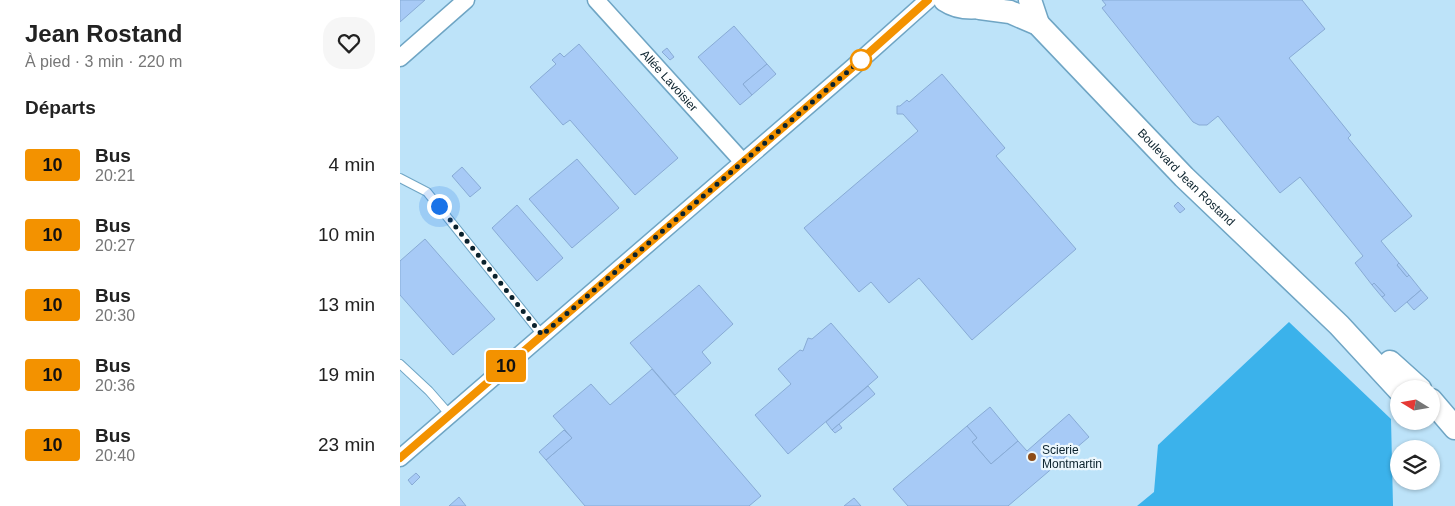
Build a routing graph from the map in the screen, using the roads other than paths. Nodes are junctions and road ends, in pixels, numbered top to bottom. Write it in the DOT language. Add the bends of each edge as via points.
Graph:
graph roads {
  1 [pos="466,0"];
  2 [pos="596,0"];
  3 [pos="928,0"];
  4 [pos="944,0"];
  5 [pos="1002,0"];
  6 [pos="1030,0"];
  7 [pos="980,8"];
  8 [pos="1038,24"];
  9 [pos="400,58"];
  10 [pos="742,161"];
  11 [pos="400,178"];
  12 [pos="1338,325"];
  13 [pos="542,335"];
  14 [pos="400,364"];
  15 [pos="1390,380"];
  16 [pos="1410,380"];
  17 [pos="1440,410"];
  18 [pos="450,414"];
  19 [pos="1455,428"];
  20 [pos="1440,430"];
  21 [pos="1455,444"];
  22 [pos="400,458"];
  1 -- 9 [label="street"];
  2 -- 10 [label="street, Allée Lavoisier"];
  3 -- 10 [label="street"];
  4 -- 7 [label="main road" via="964,8"];
  5 -- 7 [label="main road"];
  6 -- 8 [label="main road"];
  7 -- 8 [label="main road" via="1010,12"];
  8 -- 12 [label="main road, Boulevard Jean Rostand" via="1184,177"];
  10 -- 13 [label="street"];
  11 -- 13 [label="lane" via="427,192"];
  12 -- 15 [label="main road, Boulevard Jean Rostand"];
  12 -- 16 [label="main road, Boulevard Jean Rostand" via="1379,352"];
  13 -- 18 [label="street"];
  14 -- 18 [label="lane"];
  17 -- 19 [label="main road"];
  18 -- 22 [label="street"];
  20 -- 21 [label="main road"];
}
